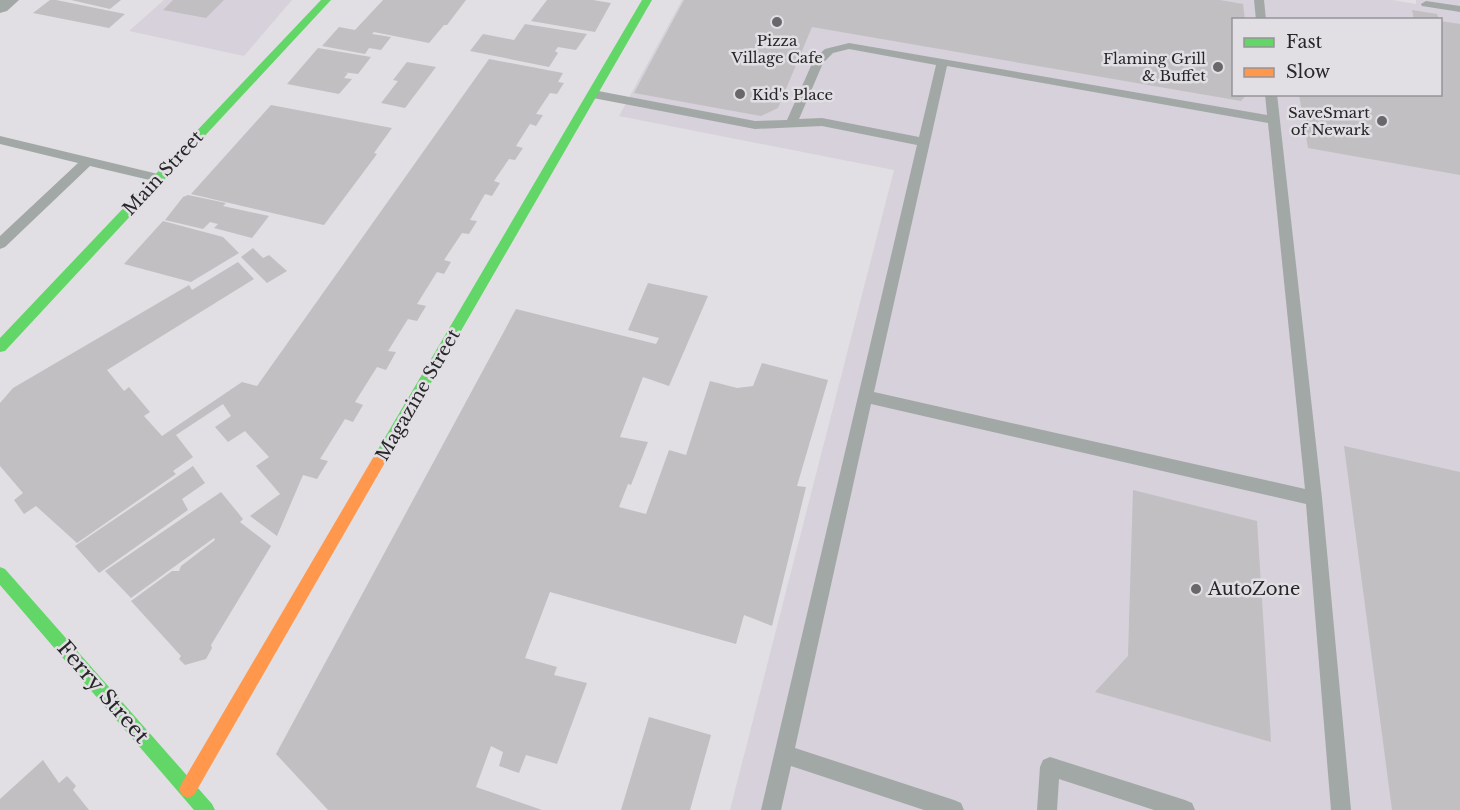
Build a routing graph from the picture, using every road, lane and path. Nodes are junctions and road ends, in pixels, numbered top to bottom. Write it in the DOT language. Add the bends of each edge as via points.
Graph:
graph roads {
  1 [pos="9,0"];
  2 [pos="326,0"];
  3 [pos="647,0"];
  4 [pos="1259,0"];
  5 [pos="1426,4"];
  6 [pos="0,7"];
  7 [pos="1460,9"];
  8 [pos="1262,18"];
  9 [pos="942,62"];
  10 [pos="593,94"];
  11 [pos="1271,96"];
  12 [pos="1274,120"];
  13 [pos="791,123"];
  14 [pos="0,140"];
  15 [pos="923,142"];
  16 [pos="88,161"];
  17 [pos="158,178"];
  18 [pos="0,244"];
  19 [pos="0,347"];
  20 [pos="866,396"];
  21 [pos="1314,498"];
  22 [pos="0,574"];
  23 [pos="783,754"];
  24 [pos="188,789"];
  25 [pos="206,810"];
  26 [pos="771,810"];
  27 [pos="954,810"];
  28 [pos="1047,810"];
  29 [pos="1185,810"];
  30 [pos="1341,810"];
  1 -- 6 [label="street"];
  2 -- 17 [label="street, Main Street"];
  3 -- 10 [label="street, Magazine Street"];
  4 -- 8 [label="lane"];
  5 -- 7 [label="lane"];
  9 -- 12 [label="lane"];
  9 -- 13 [label="lane" via="849,46 829,51 818,61"];
  9 -- 15 [label="lane"];
  10 -- 13 [label="lane" via="755,125"];
  10 -- 24 [label="street, Magazine Street"];
  11 -- 12 [label="lane"];
  12 -- 21 [label="lane"];
  13 -- 15 [label="lane" via="822,122"];
  14 -- 16 [label="lane"];
  15 -- 20 [label="lane"];
  16 -- 17 [label="lane"];
  16 -- 18 [label="lane"];
  17 -- 19 [label="street, Main Street"];
  20 -- 21 [label="lane"];
  20 -- 23 [label="lane"];
  21 -- 30 [label="lane"];
  22 -- 24 [label="street, Ferry Street"];
  23 -- 26 [label="lane"];
  23 -- 27 [label="lane"];
  24 -- 25 [label="street, Ferry Street"];
  28 -- 29 [label="lane" via="1050,767"];
}
